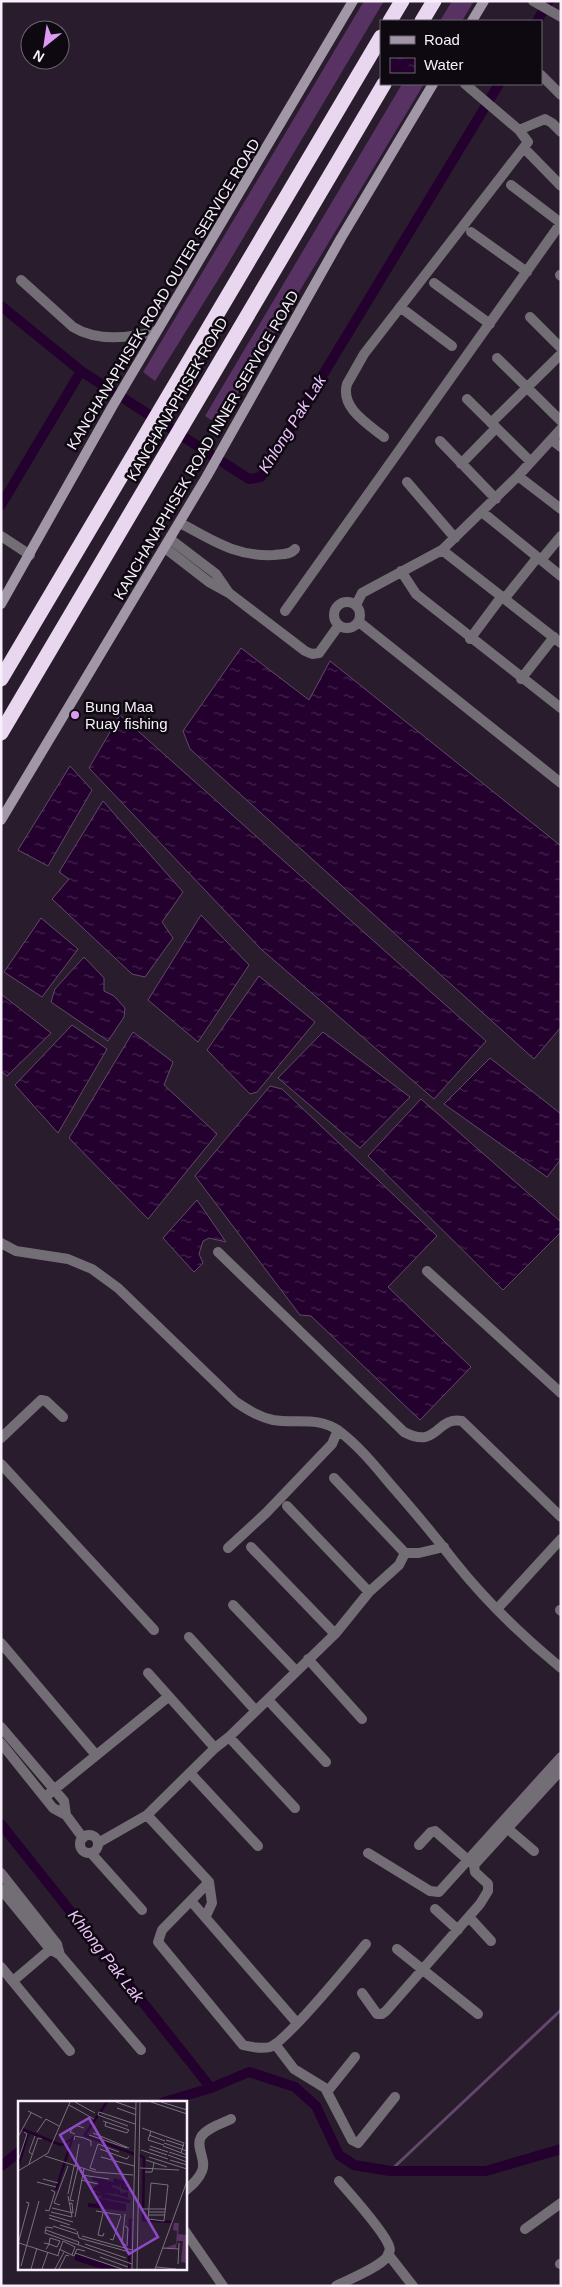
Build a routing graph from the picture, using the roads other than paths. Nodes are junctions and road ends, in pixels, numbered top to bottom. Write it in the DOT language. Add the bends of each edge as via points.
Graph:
graph roads {
  1 [pos="353,1"];
  2 [pos="402,1"];
  3 [pos="434,1"];
  4 [pos="484,1"];
  5 [pos="533,1"];
  6 [pos="560,17"];
  7 [pos="391,20"];
  8 [pos="423,20"];
  9 [pos="473,20"];
  10 [pos="380,39"];
  11 [pos="542,76"];
  12 [pos="383,85"];
  13 [pos="432,85"];
  14 [pos="466,85"];
  15 [pos="561,95"];
  16 [pos="519,130"];
  17 [pos="561,132"];
  18 [pos="524,148"];
  19 [pos="511,185"];
  20 [pos="561,186"];
  21 [pos="561,223"];
  22 [pos="471,232"];
  23 [pos="527,272"];
  24 [pos="21,280"];
  25 [pos="434,283"];
  26 [pos="400,307"];
  27 [pos="530,318"];
  28 [pos="490,324"];
  29 [pos="156,330"];
  30 [pos="452,346"];
  31 [pos="561,348"];
  32 [pos="561,354"];
  33 [pos="497,358"];
  34 [pos="527,388"];
  35 [pos="467,399"];
  36 [pos="561,421"];
  37 [pos="494,425"];
  38 [pos="561,430"];
  39 [pos="384,437"];
  40 [pos="552,440"];
  41 [pos="440,441"];
  42 [pos="561,447"];
  43 [pos="531,462"];
  44 [pos="461,464"];
  45 [pos="518,476"];
  46 [pos="407,482"];
  47 [pos="496,499"];
  48 [pos="561,509"];
  49 [pos="482,512"];
  50 [pos="180,523"];
  51 [pos="1,536"];
  52 [pos="561,536"];
  53 [pos="455,538"];
  54 [pos="168,543"];
  55 [pos="295,549"];
  56 [pos="442,550"];
  57 [pos="30,554"];
  58 [pos="539,559"];
  59 [pos="402,571"];
  60 [pos="561,576"];
  61 [pos="503,597"];
  62 [pos="1,604"];
  63 [pos="356,605"];
  64 [pos="285,611"];
  65 [pos="359,622"];
  66 [pos="338,625"];
  67 [pos="470,638"];
  68 [pos="558,639"];
  69 [pos="1,679"];
  70 [pos="521,679"];
  71 [pos="561,708"];
  72 [pos="1,733"];
  73 [pos="561,783"];
  74 [pos="1,820"];
  75 [pos="1,1243"];
  76 [pos="218,1252"];
  77 [pos="427,1271"];
  78 [pos="561,1394"];
  79 [pos="62,1417"];
  80 [pos="338,1430"];
  81 [pos="1,1438"];
  82 [pos="1,1464"];
  83 [pos="334,1478"];
  84 [pos="287,1506"];
  85 [pos="561,1517"];
  86 [pos="561,1539"];
  87 [pos="251,1547"];
  88 [pos="444,1547"];
  89 [pos="228,1548"];
  90 [pos="405,1552"];
  91 [pos="370,1592"];
  92 [pos="234,1606"];
  93 [pos="497,1609"];
  94 [pos="154,1630"];
  95 [pos="335,1634"];
  96 [pos="189,1637"];
  97 [pos="1,1643"];
  98 [pos="308,1659"];
  99 [pos="561,1668"];
  100 [pos="296,1671"];
  101 [pos="148,1673"];
  102 [pos="168,1697"];
  103 [pos="268,1700"];
  104 [pos="256,1712"];
  105 [pos="362,1719"];
  106 [pos="1,1727"];
  107 [pos="229,1737"];
  108 [pos="1,1743"];
  109 [pos="215,1748"];
  110 [pos="96,1755"];
  111 [pos="561,1757"];
  112 [pos="326,1762"];
  113 [pos="561,1770"];
  114 [pos="190,1773"];
  115 [pos="54,1789"];
  116 [pos="45,1797"];
  117 [pos="295,1808"];
  118 [pos="66,1815"];
  119 [pos="147,1815"];
  120 [pos="507,1828"];
  121 [pos="83,1838"];
  122 [pos="98,1843"];
  123 [pos="258,1846"];
  124 [pos="419,1846"];
  125 [pos="534,1851"];
  126 [pos="91,1852"];
  127 [pos="368,1852"];
  128 [pos="468,1860"];
  129 [pos="1,1873"];
  130 [pos="209,1882"];
  131 [pos="1,1889"];
  132 [pos="191,1901"];
  133 [pos="435,1909"];
  134 [pos="142,1910"];
  135 [pos="206,1916"];
  136 [pos="469,1917"];
  137 [pos="458,1930"];
  138 [pos="492,1941"];
  139 [pos="366,1944"];
  140 [pos="53,1946"];
  141 [pos="397,1950"];
  142 [pos="1,1967"];
  143 [pos="422,1970"];
  144 [pos="13,1981"];
  145 [pos="362,1993"];
  146 [pos="478,2014"];
  147 [pos="297,2023"];
  148 [pos="275,2044"];
  149 [pos="141,2050"];
  150 [pos="70,2051"];
  151 [pos="355,2057"];
  152 [pos="327,2092"];
  153 [pos="395,2097"];
  154 [pos="231,2119"];
  155 [pos="339,2181"];
  156 [pos="186,2191"];
  157 [pos="561,2203"];
  158 [pos="525,2229"];
  159 [pos="186,2232"];
  160 [pos="389,2249"];
  161 [pos="223,2286"];
  162 [pos="336,2286"];
  163 [pos="413,2286"];
  1 -- 29 [label="main road, KANCHANAPHISEK ROAD OUTER SERVICE ROAD"];
  2 -- 7 [label="highway"];
  3 -- 8 [label="highway"];
  4 -- 9 [label="main road"];
  5 -- 6 [label="street"];
  10 -- 69 [label="highway, KANCHANAPHISEK ROAD"];
  11 -- 15 [label="street"];
  12 -- 72 [label="highway, KANCHANAPHISEK ROAD"];
  13 -- 50 [label="main road, KANCHANAPHISEK ROAD INNER SERVICE ROAD" via="341,238"];
  14 -- 16 [label="street"];
  16 -- 17 [label="street" via="545,119"];
  16 -- 18 [label="street" via="528,142"];
  18 -- 20 [label="street"];
  18 -- 26 [label="street"];
  19 -- 21 [label="street"];
  21 -- 23 [label="street"];
  22 -- 23 [label="street"];
  23 -- 28 [label="street"];
  24 -- 29 [label="street" via="82,333 137,336"];
  25 -- 28 [label="street"];
  26 -- 30 [label="street"];
  26 -- 39 [label="street" via="364,354 346,388 352,411"];
  27 -- 31 [label="street"];
  28 -- 64 [label="street"];
  29 -- 57 [label="main road, KANCHANAPHISEK ROAD OUTER SERVICE ROAD"];
  32 -- 34 [label="street"];
  33 -- 34 [label="street"];
  34 -- 36 [label="street"];
  34 -- 37 [label="street"];
  35 -- 37 [label="street"];
  37 -- 43 [label="street"];
  37 -- 44 [label="street"];
  38 -- 40 [label="street"];
  40 -- 42 [label="street"];
  40 -- 43 [label="street"];
  41 -- 44 [label="street"];
  43 -- 45 [label="street"];
  44 -- 47 [label="street"];
  45 -- 47 [label="street"];
  45 -- 48 [label="street"];
  46 -- 53 [label="street"];
  47 -- 49 [label="street"];
  49 -- 53 [label="street"];
  49 -- 58 [label="street"];
  50 -- 54 [label="main road, KANCHANAPHISEK ROAD INNER SERVICE ROAD"];
  50 -- 55 [label="street" via="234,551 247,554 292,553"];
  51 -- 57 [label="street"];
  52 -- 58 [label="street"];
  53 -- 56 [label="street"];
  54 -- 66 [label="street" via="216,574 229,593 298,647 312,654 319,653"];
  54 -- 74 [label="main road, KANCHANAPHISEK ROAD INNER SERVICE ROAD"];
  56 -- 59 [label="street"];
  56 -- 61 [label="street"];
  57 -- 62 [label="main road, KANCHANAPHISEK ROAD OUTER SERVICE ROAD"];
  58 -- 60 [label="street"];
  58 -- 61 [label="street"];
  59 -- 63 [label="street" via="362,593"];
  59 -- 67 [label="street" via="416,594"];
  61 -- 67 [label="street"];
  61 -- 68 [label="street"];
  63 -- 65 [label="street" via="360,610"];
  63 -- 66 [label="street" via="350,602 338,605 334,617"];
  65 -- 66 [label="street" via="348,628"];
  65 -- 73 [label="street"];
  67 -- 70 [label="street"];
  68 -- 70 [label="street"];
  70 -- 71 [label="street"];
  75 -- 80 [label="street" via="16,1251 68,1259 92,1269 118,1288 236,1402 250,1411 276,1420 321,1421"];
  76 -- 85 [label="street" via="404,1432 425,1438 448,1422 462,1421"];
  77 -- 78 [label="street"];
  79 -- 81 [label="street" via="41,1400"];
  80 -- 88 [label="street" via="366,1454"];
  80 -- 89 [label="street" via="332,1444"];
  82 -- 94 [label="street"];
  83 -- 90 [label="street"];
  84 -- 91 [label="street"];
  86 -- 93 [label="street"];
  87 -- 95 [label="street"];
  88 -- 90 [label="street" via="419,1553"];
  88 -- 93 [label="street"];
  90 -- 91 [label="street" via="398,1565"];
  91 -- 95 [label="street"];
  92 -- 100 [label="street"];
  93 -- 99 [label="street"];
  95 -- 98 [label="street"];
  96 -- 104 [label="street"];
  97 -- 110 [label="street"];
  98 -- 100 [label="street"];
  98 -- 105 [label="street"];
  100 -- 103 [label="street"];
  101 -- 102 [label="street"];
  102 -- 109 [label="street"];
  102 -- 110 [label="street"];
  103 -- 104 [label="street"];
  103 -- 112 [label="street"];
  104 -- 107 [label="street"];
  106 -- 115 [label="street"];
  107 -- 109 [label="street"];
  107 -- 117 [label="street"];
  108 -- 116 [label="street"];
  109 -- 114 [label="street"];
  110 -- 115 [label="street"];
  111 -- 128 [label="street"];
  113 -- 120 [label="street"];
  114 -- 119 [label="street"];
  114 -- 123 [label="street"];
  115 -- 116 [label="street"];
  115 -- 118 [label="street" via="64,1801"];
  116 -- 118 [label="street" via="53,1808"];
  118 -- 121 [label="street"];
  119 -- 122 [label="street"];
  119 -- 130 [label="street"];
  120 -- 125 [label="street"];
  120 -- 136 [label="street" via="474,1865 475,1872 489,1887"];
  121 -- 122 [label="street" via="92,1836"];
  121 -- 126 [label="street" via="81,1848"];
  122 -- 126 [label="street"];
  124 -- 128 [label="street" via="435,1831"];
  126 -- 134 [label="street"];
  127 -- 128 [label="street" via="435,1893"];
  129 -- 140 [label="street"];
  130 -- 132 [label="street"];
  130 -- 135 [label="street" via="212,1903"];
  131 -- 140 [label="street"];
  132 -- 135 [label="street"];
  132 -- 148 [label="street" via="162,1930 158,1942 243,2045 270,2047"];
  133 -- 137 [label="street"];
  135 -- 147 [label="street"];
  136 -- 137 [label="street"];
  136 -- 138 [label="street"];
  137 -- 143 [label="street"];
  139 -- 147 [label="street"];
  140 -- 144 [label="street"];
  140 -- 149 [label="street"];
  141 -- 143 [label="street"];
  142 -- 144 [label="street"];
  143 -- 145 [label="street" via="382,2014 377,2014"];
  143 -- 146 [label="street"];
  144 -- 150 [label="street"];
  147 -- 148 [label="street"];
  148 -- 152 [label="street" via="294,2069 318,2082"];
  151 -- 152 [label="street"];
  152 -- 153 [label="street" via="352,2140 358,2142"];
  154 -- 156 [label="street" via="200,2137 204,2169"];
  155 -- 160 [label="street"];
  157 -- 158 [label="street"];
  159 -- 161 [label="street"];
  160 -- 162 [label="street" via="380,2263"];
  160 -- 163 [label="street"];
}
